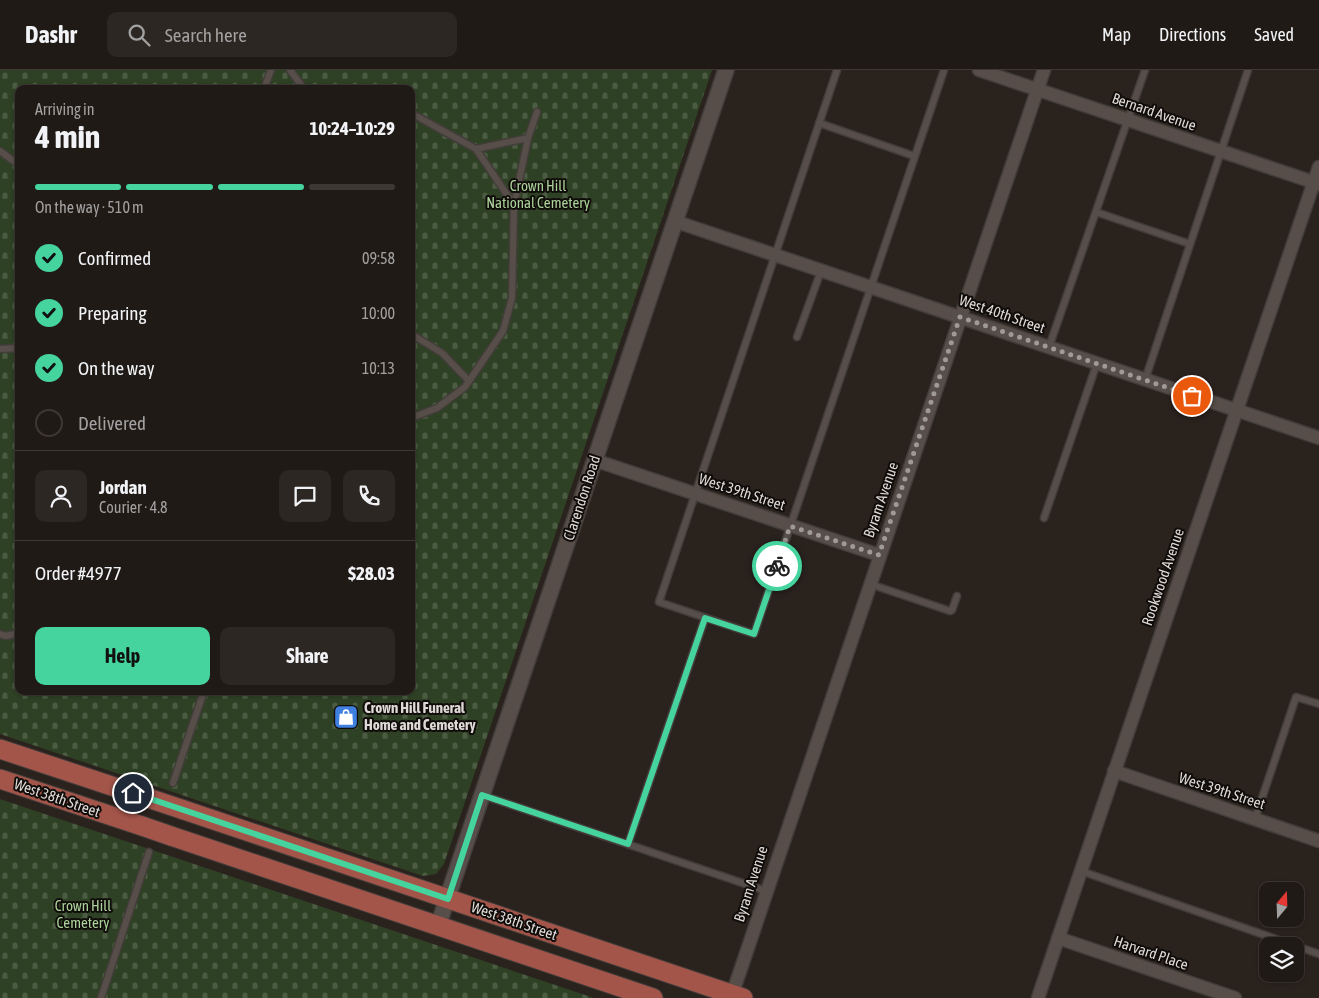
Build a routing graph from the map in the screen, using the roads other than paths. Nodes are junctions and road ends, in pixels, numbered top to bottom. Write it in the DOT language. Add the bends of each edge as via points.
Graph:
graph roads {
  1 [pos="271,70"];
  2 [pos="290,70"];
  3 [pos="726,70"];
  4 [pos="837,70"];
  5 [pos="944,70"];
  6 [pos="979,70"];
  7 [pos="1044,70"];
  8 [pos="1145,70"];
  9 [pos="1248,70"];
  10 [pos="265,85"];
  11 [pos="301,85"];
  12 [pos="1037,89"];
  13 [pos="537,112"];
  14 [pos="415,115"];
  15 [pos="1128,120"];
  16 [pos="819,123"];
  17 [pos="528,138"];
  18 [pos="476,149"];
  19 [pos="0,151"];
  20 [pos="1221,151"];
  21 [pos="914,156"];
  22 [pos="15,162"];
  23 [pos="1319,167"];
  24 [pos="1316,183"];
  25 [pos="514,205"];
  26 [pos="1096,212"];
  27 [pos="674,221"];
  28 [pos="1190,244"];
  29 [pos="774,255"];
  30 [pos="821,271"];
  31 [pos="870,287"];
  32 [pos="960,317"];
  33 [pos="415,336"];
  34 [pos="797,337"];
  35 [pos="1049,347"];
  36 [pos="15,348"];
  37 [pos="0,349"];
  38 [pos="1097,363"];
  39 [pos="1145,380"];
  40 [pos="469,381"];
  41 [pos="1236,410"];
  42 [pos="415,416"];
  43 [pos="1319,438"];
  44 [pos="594,460"];
  45 [pos="695,494"];
  46 [pos="1044,518"];
  47 [pos="790,526"];
  48 [pos="879,555"];
  49 [pos="870,584"];
  50 [pos="956,596"];
  51 [pos="705,618"];
  52 [pos="0,634"];
  53 [pos="15,634"];
  54 [pos="203,695"];
  55 [pos="1319,704"];
  56 [pos="0,749"];
  57 [pos="1114,771"];
  58 [pos="0,779"];
  59 [pos="173,783"];
  60 [pos="482,795"];
  61 [pos="1255,819"];
  62 [pos="1319,840"];
  63 [pos="628,844"];
  64 [pos="149,852"];
  65 [pos="1081,871"];
  66 [pos="766,891"];
  67 [pos="448,899"];
  68 [pos="438,926"];
  69 [pos="1058,938"];
  70 [pos="1319,954"];
  71 [pos="735,997"];
  72 [pos="101,998"];
  73 [pos="654,998"];
  74 [pos="1038,998"];
  75 [pos="1234,998"];
  1 -- 10 [label="lane"];
  2 -- 11 [label="lane"];
  3 -- 27 [label="street, Clarendon Road"];
  4 -- 16 [label="lane"];
  5 -- 21 [label="lane"];
  6 -- 12 [label="street, Bernard Avenue"];
  7 -- 12 [label="street, Byram Avenue"];
  8 -- 15 [label="lane"];
  9 -- 20 [label="lane"];
  12 -- 15 [label="street, Bernard Avenue"];
  12 -- 32 [label="street, Byram Avenue"];
  13 -- 17 [label="lane"];
  14 -- 18 [label="lane"];
  15 -- 20 [label="street, Bernard Avenue"];
  15 -- 26 [label="lane"];
  16 -- 21 [label="lane"];
  16 -- 29 [label="lane"];
  17 -- 18 [label="lane"];
  17 -- 25 [label="lane"];
  18 -- 25 [label="lane"];
  19 -- 22 [label="lane"];
  20 -- 24 [label="street, Bernard Avenue"];
  20 -- 28 [label="lane"];
  21 -- 31 [label="lane"];
  23 -- 24 [label="street, Rookwood Avenue"];
  24 -- 41 [label="street, Rookwood Avenue"];
  25 -- 40 [label="lane" via="512,298 503,331"];
  26 -- 28 [label="lane"];
  26 -- 35 [label="lane"];
  27 -- 29 [label="street, West 40th Street"];
  27 -- 44 [label="street, Clarendon Road"];
  28 -- 39 [label="lane"];
  29 -- 30 [label="street, West 40th Street"];
  29 -- 45 [label="lane"];
  30 -- 31 [label="street, West 40th Street"];
  30 -- 34 [label="lane"];
  31 -- 32 [label="street, West 40th Street"];
  31 -- 47 [label="lane"];
  32 -- 35 [label="street, West 40th Street"];
  32 -- 48 [label="street, Byram Avenue"];
  33 -- 40 [label="lane" via="442,353"];
  35 -- 38 [label="street, West 40th Street"];
  36 -- 37 [label="lane"];
  38 -- 39 [label="street, West 40th Street"];
  38 -- 46 [label="lane"];
  39 -- 41 [label="street, West 40th Street"];
  40 -- 42 [label="lane" via="437,408"];
  41 -- 43 [label="street, West 40th Street"];
  41 -- 57 [label="street, Rookwood Avenue"];
  44 -- 45 [label="street, West 39th Street"];
  44 -- 60 [label="street, Clarendon Road"];
  45 -- 47 [label="street, West 39th Street"];
  45 -- 51 [label="lane" via="659,602"];
  47 -- 48 [label="street, West 39th Street"];
  47 -- 51 [label="lane" via="754,634"];
  48 -- 49 [label="street, Byram Avenue"];
  49 -- 50 [label="lane" via="950,610"];
  49 -- 66 [label="street, Byram Avenue"];
  51 -- 63 [label="lane"];
  52 -- 53 [label="lane"];
  54 -- 59 [label="lane"];
  55 -- 61 [label="lane" via="1296,697"];
  56 -- 67 [label="main road, West 38th Street, bridge"];
  57 -- 61 [label="street, West 39th Street"];
  57 -- 65 [label="street, Rookwood Avenue"];
  58 -- 68 [label="main road, West 38th Street, bridge"];
  60 -- 63 [label="lane"];
  60 -- 67 [label="street, Clarendon Road"];
  61 -- 62 [label="street, West 39th Street"];
  63 -- 66 [label="lane"];
  64 -- 72 [label="lane"];
  65 -- 69 [label="street, Rookwood Avenue"];
  65 -- 70 [label="lane"];
  66 -- 71 [label="street, Byram Avenue"];
  67 -- 68 [label="street, Clarendon Road"];
  67 -- 71 [label="main road, West 38th Street"];
  68 -- 73 [label="main road, West 38th Street"];
  69 -- 74 [label="street, Rookwood Avenue"];
  69 -- 75 [label="street, Harvard Place"];
}
